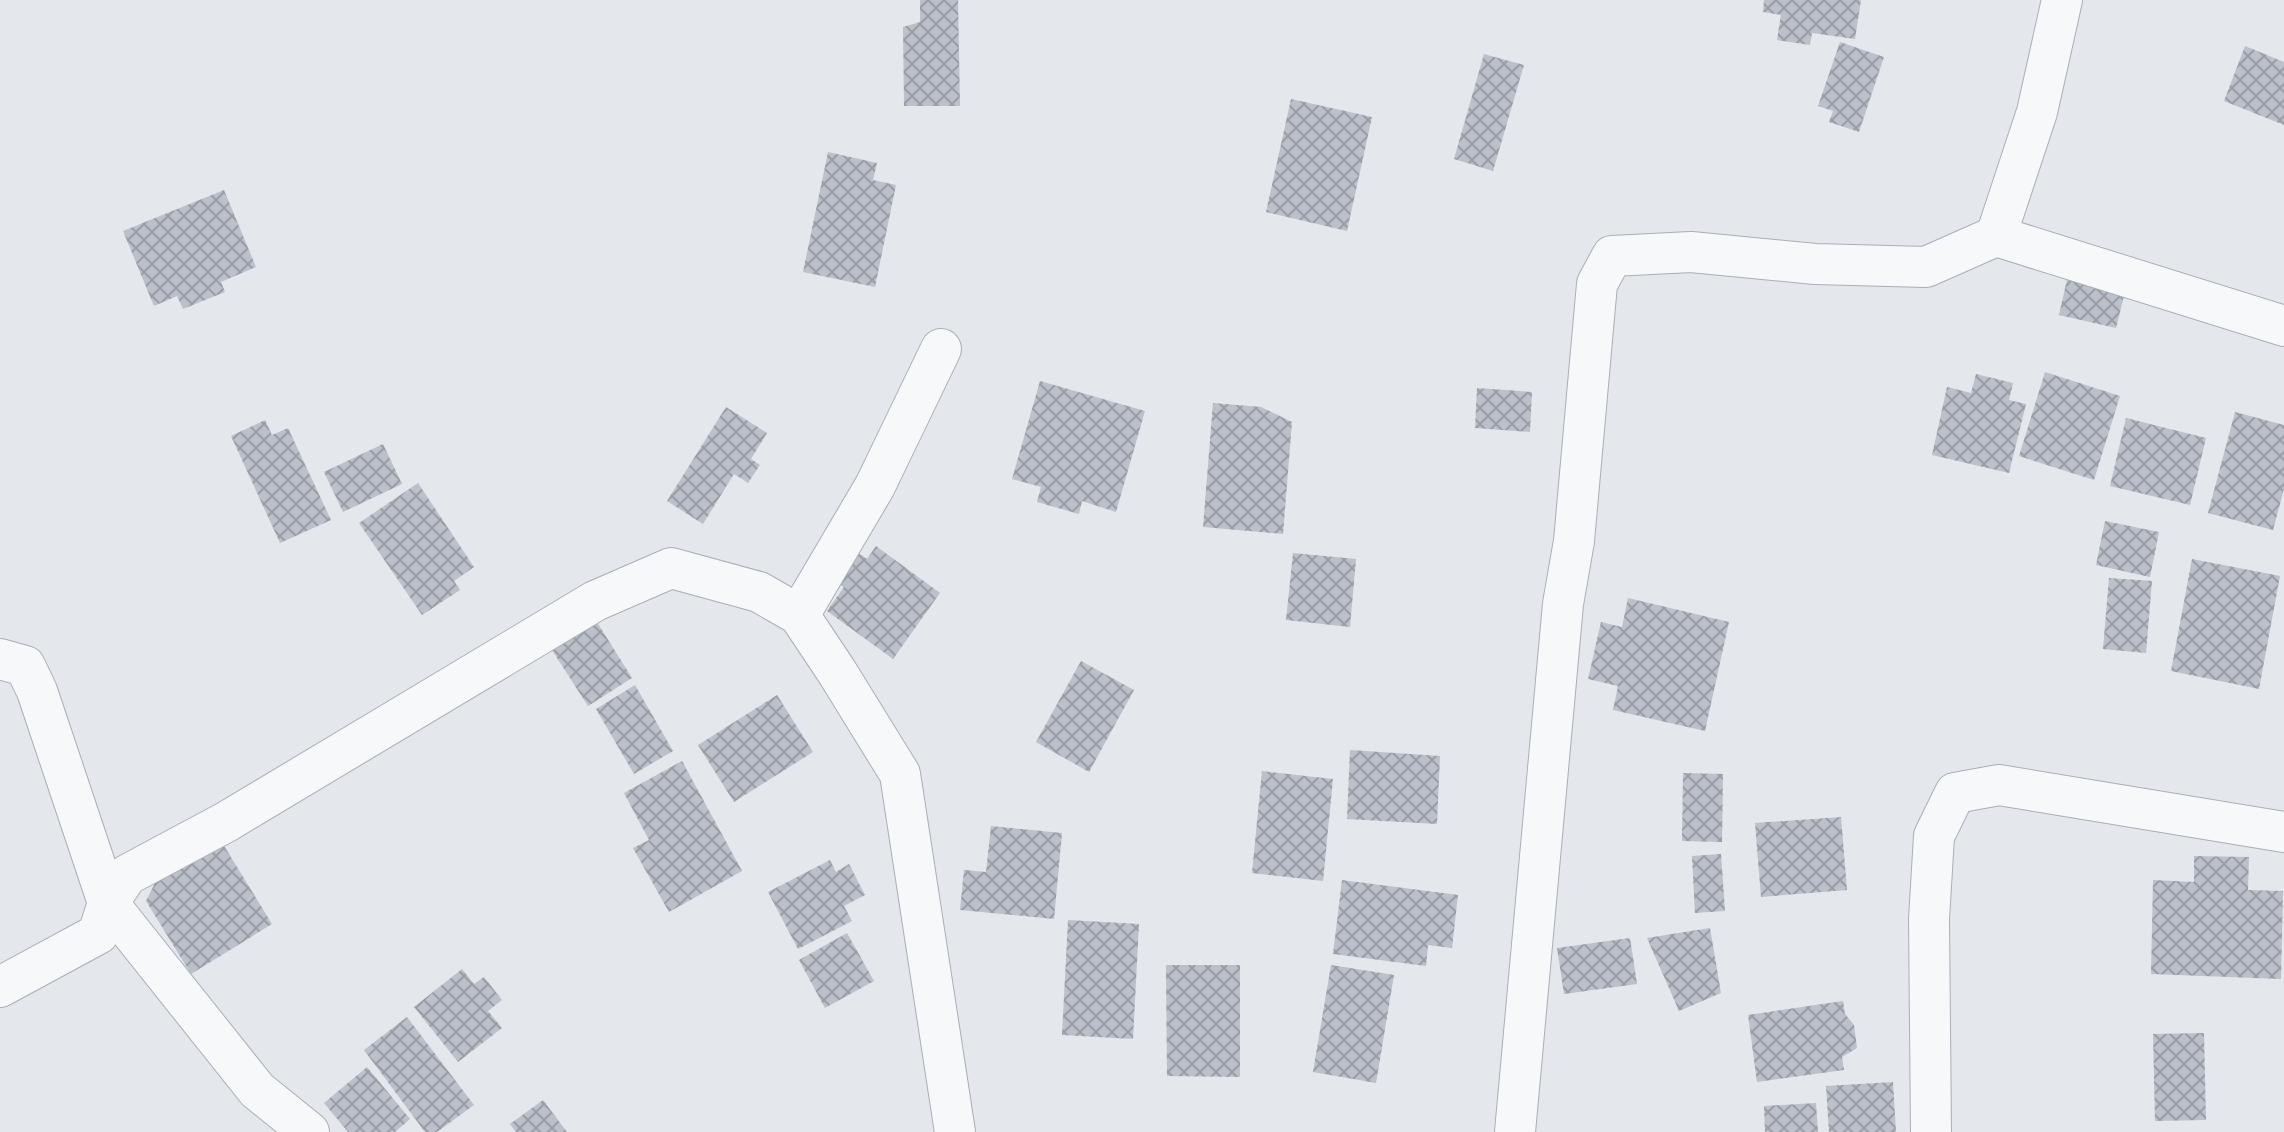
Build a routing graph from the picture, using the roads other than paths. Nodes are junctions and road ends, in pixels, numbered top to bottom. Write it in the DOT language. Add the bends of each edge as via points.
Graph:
graph roads {
  1 [pos="2062,0"];
  2 [pos="1996,236"];
  3 [pos="2284,326"];
  4 [pos="941,349"];
  5 [pos="799,615"];
  6 [pos="0,659"];
  7 [pos="2284,832"];
  8 [pos="108,903"];
  9 [pos="0,987"];
  10 [pos="309,1132"];
  11 [pos="955,1132"];
  12 [pos="1515,1132"];
  13 [pos="1931,1132"];
  1 -- 2 [label="street" via="2037,112"];
  2 -- 3 [label="street"];
  2 -- 12 [label="street" via="1926,267 1815,264 1691,252 1612,256 1597,284"];
  4 -- 5 [label="street" via="875,486"];
  5 -- 8 [label="street" via="759,592 671,568 595,601 226,822 127,875"];
  5 -- 11 [label="street" via="900,774"];
  6 -- 8 [label="street" via="25,666 37,691"];
  7 -- 13 [label="street" via="1999,785 1955,793 1934,836 1929,919"];
  8 -- 9 [label="street" via="98,934"];
  8 -- 10 [label="street" via="257,1090"];
}
